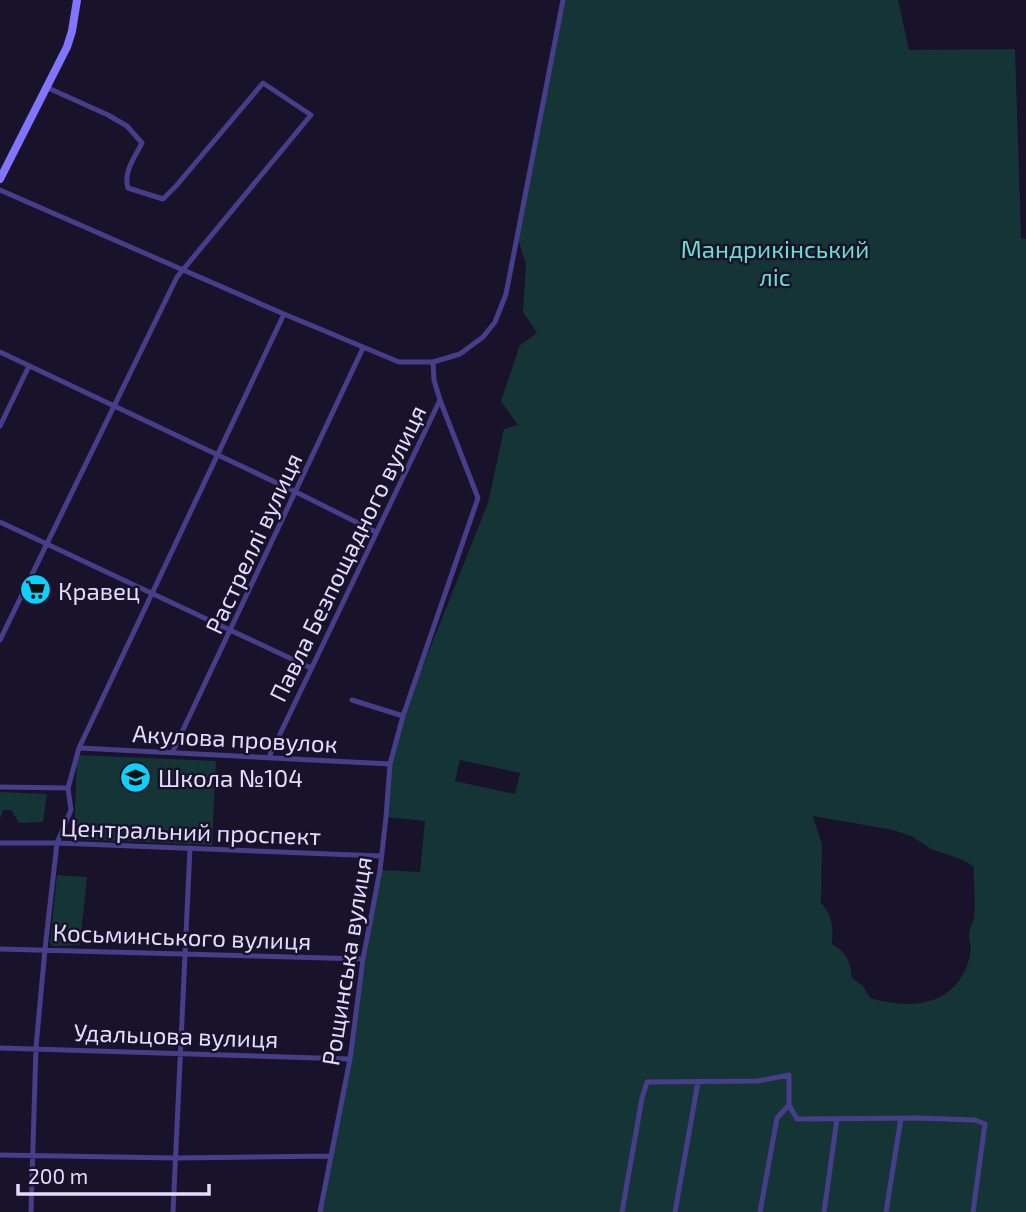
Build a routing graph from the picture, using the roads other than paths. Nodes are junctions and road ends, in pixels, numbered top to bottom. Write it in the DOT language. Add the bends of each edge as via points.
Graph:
graph roads {
  1 [pos="76,0"];
  2 [pos="563,0"];
  3 [pos="46,87"];
  4 [pos="0,179"];
  5 [pos="0,190"];
  6 [pos="184,270"];
  7 [pos="284,314"];
  8 [pos="363,348"];
  9 [pos="0,352"];
  10 [pos="433,362"];
  11 [pos="29,366"];
  12 [pos="440,400"];
  13 [pos="113,406"];
  14 [pos="0,426"];
  15 [pos="217,454"];
  16 [pos="296,492"];
  17 [pos="0,522"];
  18 [pos="376,532"];
  19 [pos="48,544"];
  20 [pos="151,591"];
  21 [pos="232,630"];
  22 [pos="0,640"];
  23 [pos="311,668"];
  24 [pos="352,700"];
  25 [pos="403,716"];
  26 [pos="79,748"];
  27 [pos="173,751"];
  28 [pos="269,757"];
  29 [pos="390,764"];
  30 [pos="0,787"];
  31 [pos="68,789"];
  32 [pos="0,843"];
  33 [pos="57,843"];
  34 [pos="190,848"];
  35 [pos="381,856"];
  36 [pos="0,949"];
  37 [pos="45,949"];
  38 [pos="185,955"];
  39 [pos="363,959"];
  40 [pos="36,1047"];
  41 [pos="0,1048"];
  42 [pos="180,1052"];
  43 [pos="350,1059"];
  44 [pos="698,1082"];
  45 [pos="789,1105"];
  46 [pos="901,1118"];
  47 [pos="837,1119"];
  48 [pos="33,1154"];
  49 [pos="0,1155"];
  50 [pos="330,1156"];
  51 [pos="174,1158"];
  52 [pos="32,1212"];
  53 [pos="173,1212"];
  54 [pos="320,1212"];
  55 [pos="622,1212"];
  56 [pos="675,1212"];
  57 [pos="760,1212"];
  58 [pos="824,1212"];
  59 [pos="886,1212"];
  60 [pos="973,1212"];
  1 -- 3 [label="main road" via="67,47"];
  2 -- 10 [label="street" via="501,309 483,337 460,354"];
  3 -- 4 [label="main road"];
  3 -- 6 [label="street" via="127,126 142,143 127,172 128,188 163,199 263,83 311,115"];
  5 -- 6 [label="street"];
  6 -- 7 [label="street"];
  6 -- 13 [label="street"];
  7 -- 8 [label="street"];
  7 -- 15 [label="street"];
  8 -- 10 [label="street" via="399,362"];
  8 -- 16 [label="street, Растреллі вулиця"];
  9 -- 11 [label="street"];
  10 -- 12 [label="street, Павла Безпощадного вулиця"];
  11 -- 13 [label="street"];
  11 -- 14 [label="street"];
  12 -- 18 [label="street, Павла Безпощадного вулиця"];
  12 -- 25 [label="street, Рощинська вулиця" via="478,498"];
  13 -- 15 [label="street"];
  13 -- 19 [label="street"];
  15 -- 16 [label="street"];
  15 -- 20 [label="street"];
  16 -- 18 [label="street"];
  16 -- 21 [label="street, Растреллі вулиця"];
  17 -- 19 [label="street"];
  18 -- 23 [label="street, Павла Безпощадного вулиця"];
  19 -- 20 [label="street"];
  19 -- 22 [label="street"];
  20 -- 21 [label="street"];
  20 -- 26 [label="street"];
  21 -- 23 [label="street"];
  21 -- 27 [label="street, Растреллі вулиця"];
  23 -- 28 [label="street, Павла Безпощадного вулиця"];
  24 -- 25 [label="street"];
  25 -- 29 [label="street, Рощинська вулиця"];
  26 -- 27 [label="street, Акулова провулок"];
  26 -- 31 [label="street"];
  27 -- 28 [label="street, Акулова провулок"];
  28 -- 29 [label="street, Акулова провулок"];
  29 -- 35 [label="street, Рощинська вулиця"];
  30 -- 31 [label="street, Центральний проспект"];
  31 -- 33 [label="street" via="71,810"];
  32 -- 33 [label="street, Центральний проспект"];
  33 -- 34 [label="street, Центральний проспект"];
  33 -- 37 [label="street"];
  34 -- 35 [label="street, Центральний проспект"];
  34 -- 38 [label="street"];
  35 -- 39 [label="street, Рощинська вулиця"];
  36 -- 37 [label="street, Косьминського вулиця"];
  37 -- 38 [label="street, Косьминського вулиця"];
  37 -- 40 [label="street"];
  38 -- 39 [label="street, Косьминського вулиця"];
  38 -- 42 [label="street"];
  39 -- 43 [label="street, Рощинська вулиця"];
  40 -- 41 [label="street, Удальцова вулиця"];
  40 -- 42 [label="street, Удальцова вулиця"];
  40 -- 48 [label="street"];
  42 -- 43 [label="street, Удальцова вулиця"];
  42 -- 51 [label="street"];
  43 -- 50 [label="street, Рощинська вулиця"];
  44 -- 45 [label="street" via="758,1081 789,1075"];
  44 -- 55 [label="street" via="647,1082"];
  44 -- 56 [label="street"];
  45 -- 47 [label="street" via="797,1119"];
  45 -- 57 [label="street" via="777,1118"];
  46 -- 47 [label="street"];
  46 -- 59 [label="street"];
  46 -- 60 [label="street" via="985,1124"];
  47 -- 58 [label="street"];
  48 -- 49 [label="street"];
  48 -- 51 [label="street"];
  48 -- 52 [label="street"];
  50 -- 51 [label="street"];
  50 -- 54 [label="street, Рощинська вулиця"];
  51 -- 53 [label="street"];
}
